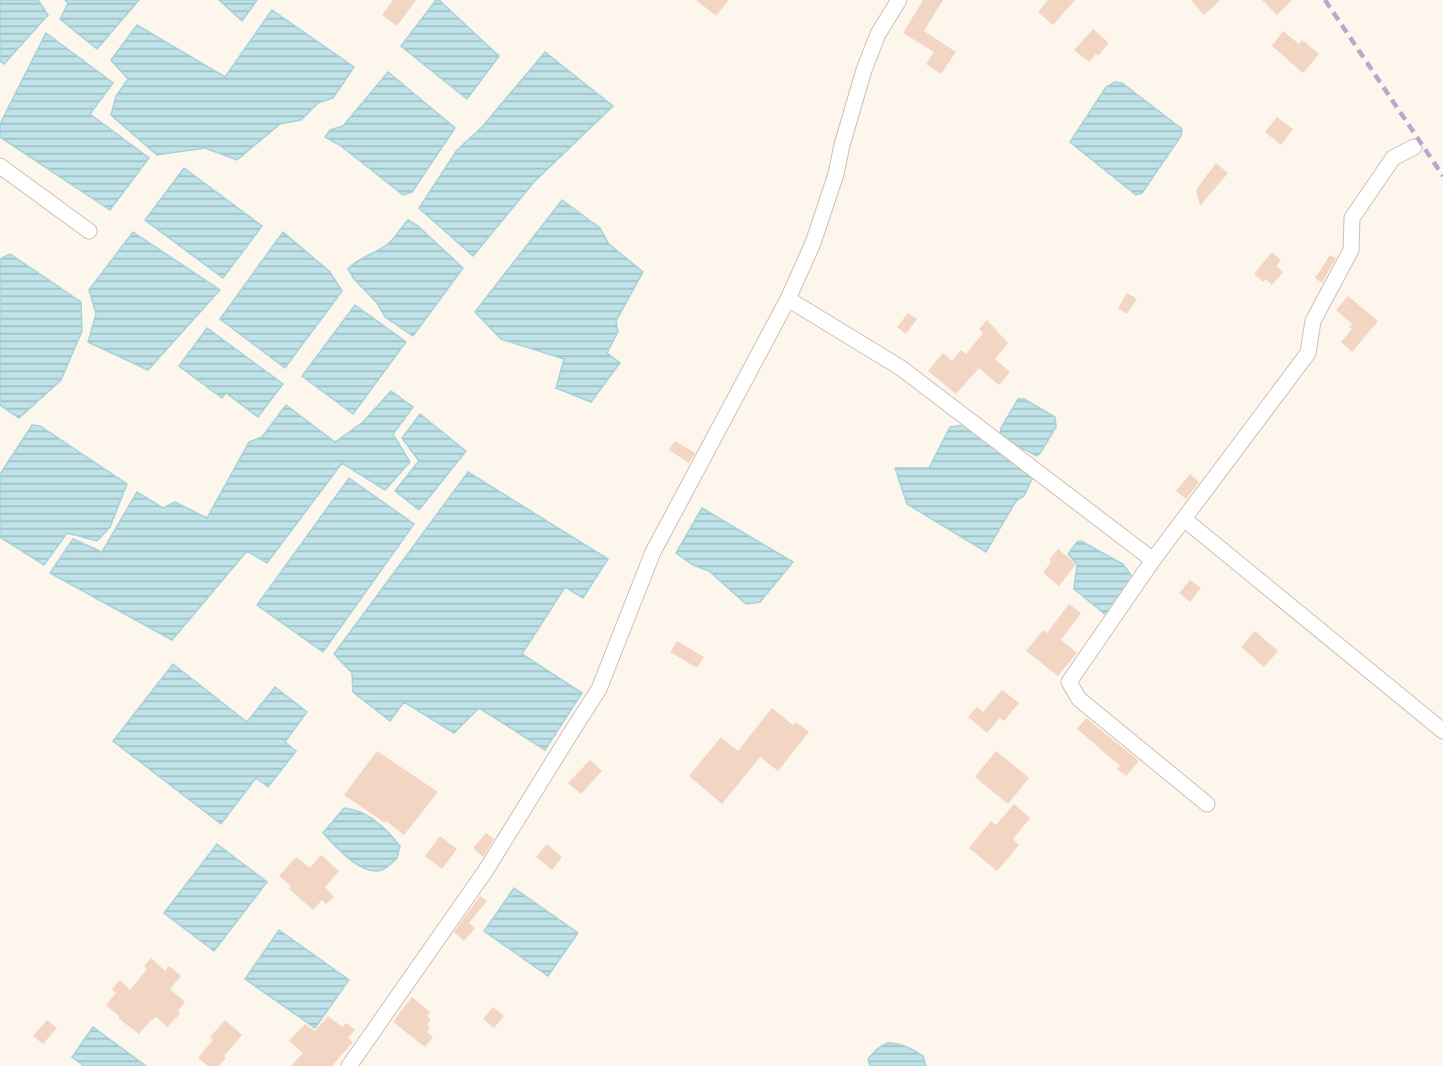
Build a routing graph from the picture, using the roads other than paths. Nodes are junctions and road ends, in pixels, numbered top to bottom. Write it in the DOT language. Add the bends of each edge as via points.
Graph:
graph roads {
  1 [pos="899,0"];
  2 [pos="1414,147"];
  3 [pos="0,166"];
  4 [pos="90,231"];
  5 [pos="788,299"];
  6 [pos="1184,519"];
  7 [pos="1153,560"];
  8 [pos="1443,731"];
  9 [pos="1207,804"];
  10 [pos="349,1066"];
  1 -- 5 [label="street" via="878,34 864,70 836,174 813,243"];
  2 -- 6 [label="street" via="1393,158 1352,218 1351,250 1314,321 1308,353"];
  3 -- 4 [label="street"];
  5 -- 7 [label="street" via="901,368"];
  5 -- 10 [label="street" via="653,552 599,689 486,870"];
  6 -- 7 [label="street"];
  6 -- 8 [label="street"];
  7 -- 9 [label="street" via="1069,682 1079,699"];
}
